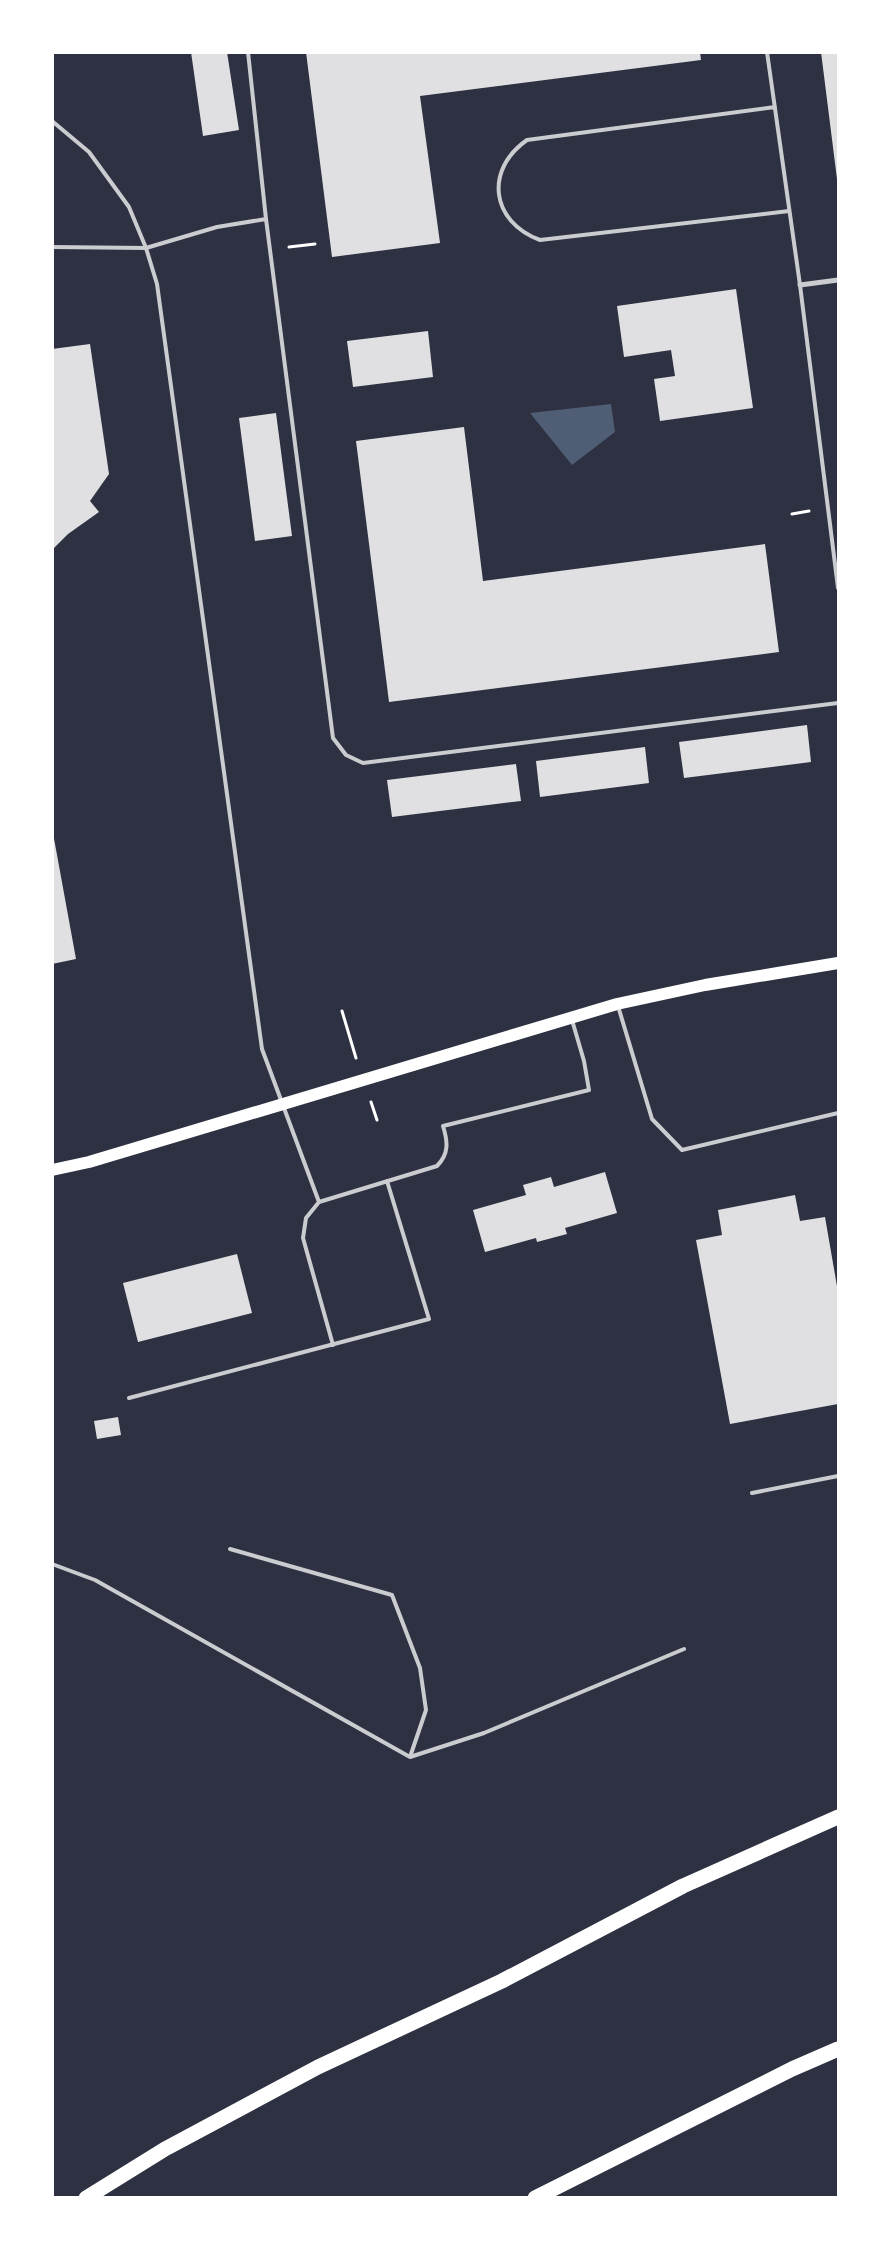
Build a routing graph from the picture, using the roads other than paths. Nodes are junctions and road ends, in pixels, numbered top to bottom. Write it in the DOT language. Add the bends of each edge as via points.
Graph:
graph roads {
  1 [pos="248,52"];
  2 [pos="767,52"];
  3 [pos="774,107"];
  4 [pos="52,121"];
  5 [pos="789,212"];
  6 [pos="266,219"];
  7 [pos="52,247"];
  8 [pos="146,248"];
  9 [pos="838,280"];
  10 [pos="800,285"];
  11 [pos="838,588"];
  12 [pos="838,703"];
  13 [pos="838,963"];
  14 [pos="617,1004"];
  15 [pos="571,1018"];
  16 [pos="282,1103"];
  17 [pos="838,1113"];
  18 [pos="52,1170"];
  19 [pos="387,1181"];
  20 [pos="318,1202"];
  21 [pos="333,1345"];
  22 [pos="129,1398"];
  23 [pos="838,1476"];
  24 [pos="752,1493"];
  25 [pos="230,1548"];
  26 [pos="52,1564"];
  27 [pos="684,1649"];
  28 [pos="410,1757"];
  29 [pos="838,1817"];
  30 [pos="838,2049"];
  31 [pos="86,2198"];
  32 [pos="535,2198"];
  1 -- 6 [label="lane"];
  2 -- 3 [label="lane"];
  3 -- 5 [label="lane"];
  3 -- 5 [label="lane" via="527,140 516,148 501,171 498,186 505,214 526,235 540,240"];
  4 -- 8 [label="lane" via="89,152 129,206"];
  5 -- 10 [label="lane"];
  6 -- 8 [label="lane" via="217,227"];
  6 -- 12 [label="lane" via="333,738 346,755 363,763"];
  7 -- 8 [label="lane"];
  8 -- 16 [label="lane" via="157,284 170,371 262,1049"];
  9 -- 10 [label="street"];
  10 -- 11 [label="lane"];
  13 -- 14 [label="main road" via="704,985"];
  14 -- 15 [label="main road"];
  14 -- 17 [label="lane" via="652,1119 682,1150"];
  15 -- 16 [label="main road"];
  15 -- 19 [label="lane" via="589,1090 443,1126 448,1141 445,1158 437,1166"];
  16 -- 18 [label="main road"];
  16 -- 20 [label="lane"];
  19 -- 20 [label="lane"];
  19 -- 21 [label="lane" via="429,1319"];
  20 -- 21 [label="lane" via="306,1218 303,1238"];
  21 -- 22 [label="lane"];
  23 -- 24 [label="lane"];
  25 -- 28 [label="lane" via="392,1595 420,1668 426,1710"];
  26 -- 28 [label="lane" via="95,1580"];
  27 -- 28 [label="lane" via="484,1733"];
  29 -- 31 [label="highway" via="683,1886 502,1981 318,2068 166,2149"];
  30 -- 32 [label="highway"];
}
